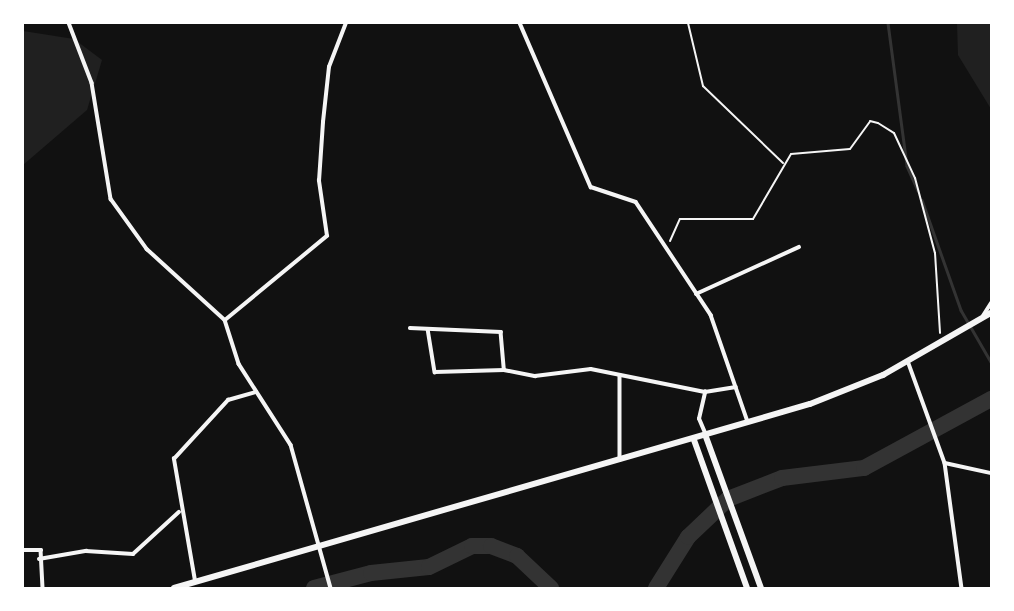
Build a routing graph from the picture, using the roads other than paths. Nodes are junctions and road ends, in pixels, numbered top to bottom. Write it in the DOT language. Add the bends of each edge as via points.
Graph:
graph roads {
  1 [pos="69,23"];
  2 [pos="346,23"];
  3 [pos="520,23"];
  4 [pos="799,247"];
  5 [pos="696,295"];
  6 [pos="991,303"];
  7 [pos="991,313"];
  8 [pos="983,317"];
  9 [pos="225,320"];
  10 [pos="410,328"];
  11 [pos="428,329"];
  12 [pos="908,361"];
  13 [pos="504,370"];
  14 [pos="620,375"];
  15 [pos="736,387"];
  16 [pos="256,392"];
  17 [pos="705,392"];
  18 [pos="749,425"];
  19 [pos="706,437"];
  20 [pos="694,440"];
  21 [pos="620,462"];
  22 [pos="944,463"];
  23 [pos="991,473"];
  24 [pos="179,512"];
  25 [pos="322,549"];
  26 [pos="23,550"];
  27 [pos="39,559"];
  28 [pos="195,583"];
  29 [pos="43,588"];
  30 [pos="174,588"];
  31 [pos="331,588"];
  32 [pos="747,588"];
  33 [pos="761,588"];
  34 [pos="962,588"];
  1 -- 9 [label="street" via="92,82 111,199 147,248"];
  2 -- 9 [label="street" via="329,67 323,122 319,181 327,236"];
  3 -- 5 [label="street" via="591,187 636,202"];
  4 -- 5 [label="street"];
  5 -- 15 [label="street" via="723,339"];
  6 -- 8 [label="street"];
  7 -- 8 [label="main road"];
  8 -- 12 [label="main road"];
  9 -- 16 [label="street"];
  10 -- 11 [label="street"];
  11 -- 13 [label="street" via="501,332"];
  11 -- 13 [label="street" via="435,372"];
  12 -- 18 [label="main road" via="860,386"];
  12 -- 22 [label="street"];
  13 -- 14 [label="street" via="535,376 591,369"];
  14 -- 17 [label="street"];
  14 -- 21 [label="street"];
  15 -- 17 [label="street"];
  15 -- 18 [label="street"];
  16 -- 24 [label="street" via="228,400 174,459"];
  16 -- 25 [label="street" via="284,428"];
  17 -- 19 [label="street" via="699,419"];
  18 -- 19 [label="main road"];
  19 -- 20 [label="main road"];
  19 -- 33 [label="main road"];
  20 -- 21 [label="main road"];
  20 -- 32 [label="main road"];
  21 -- 25 [label="main road"];
  22 -- 23 [label="street"];
  22 -- 34 [label="street"];
  24 -- 27 [label="street" via="133,554 86,551"];
  24 -- 28 [label="street"];
  25 -- 28 [label="main road"];
  25 -- 31 [label="street"];
  26 -- 27 [label="street" via="41,550"];
  27 -- 29 [label="street"];
  28 -- 30 [label="main road"];
}
